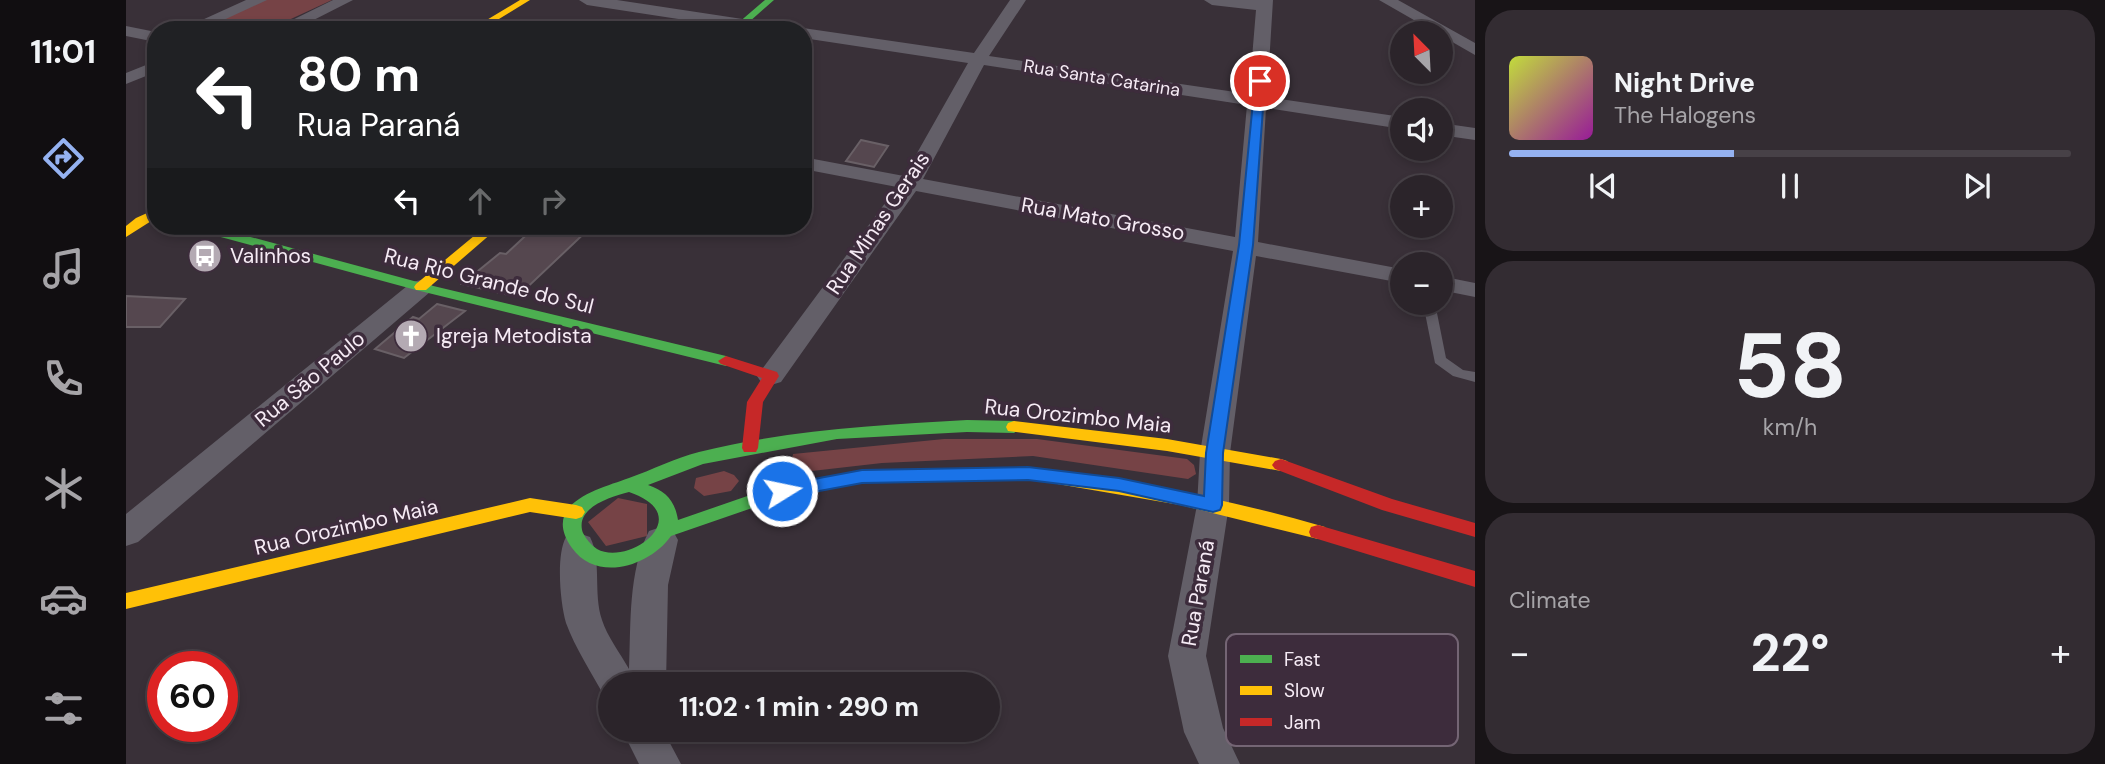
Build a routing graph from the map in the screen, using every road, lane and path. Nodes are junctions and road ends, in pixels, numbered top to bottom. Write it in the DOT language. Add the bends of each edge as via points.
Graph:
graph roads {
  1 [pos="259,0"];
  2 [pos="345,0"];
  3 [pos="526,0"];
  4 [pos="587,0"];
  5 [pos="771,0"];
  6 [pos="1018,0"];
  7 [pos="1212,0"];
  8 [pos="1387,0"];
  9 [pos="1265,3"];
  10 [pos="209,21"];
  11 [pos="300,21"];
  12 [pos="490,21"];
  13 [pos="704,21"];
  14 [pos="745,21"];
  15 [pos="126,31"];
  16 [pos="812,34"];
  17 [pos="147,35"];
  18 [pos="1475,50"];
  19 [pos="979,58"];
  20 [pos="147,70"];
  21 [pos="126,79"];
  22 [pos="1258,104"];
  23 [pos="1390,122"];
  24 [pos="1453,131"];
  25 [pos="1475,134"];
  26 [pos="812,165"];
  27 [pos="910,184"];
  28 [pos="126,210"];
  29 [pos="147,213"];
  30 [pos="147,215"];
  31 [pos="147,218"];
  32 [pos="126,219"];
  33 [pos="126,233"];
  34 [pos="229,235"];
  35 [pos="483,235"];
  36 [pos="1246,245"];
  37 [pos="1390,274"];
  38 [pos="1453,286"];
  39 [pos="421,287"];
  40 [pos="1475,290"];
  41 [pos="1431,315"];
  42 [pos="771,376"];
  43 [pos="1475,377"];
  44 [pos="755,453"];
  45 [pos="1214,453"];
  46 [pos="629,485"];
  47 [pos="1213,505"];
  48 [pos="577,529"];
  49 [pos="1475,530"];
  50 [pos="126,533"];
  51 [pos="664,535"];
  52 [pos="1475,579"];
  53 [pos="126,601"];
  54 [pos="611,672"];
  55 [pos="647,672"];
  56 [pos="1220,764"];
  1 -- 10 [label="street"];
  2 -- 11 [label="street"];
  3 -- 12 [label="main road"];
  4 -- 13 [label="street"];
  5 -- 14 [label="main road"];
  6 -- 19 [label="street, Rua Minas Gerais"];
  7 -- 9 [label="street"];
  8 -- 18 [label="street"];
  9 -- 22 [label="street, Rua Paraná"];
  15 -- 17 [label="street"];
  16 -- 19 [label="street, Rua Santa Catarina"];
  19 -- 22 [label="street, Rua Santa Catarina"];
  19 -- 27 [label="street, Rua Minas Gerais"];
  20 -- 21 [label="street"];
  22 -- 23 [label="street, Rua Santa Catarina"];
  22 -- 36 [label="street, Rua Paraná"];
  24 -- 25 [label="street"];
  26 -- 27 [label="street, Rua Mato Grosso"];
  27 -- 36 [label="street, Rua Mato Grosso"];
  27 -- 42 [label="street, Rua Minas Gerais"];
  28 -- 29 [label="main road"];
  30 -- 32 [label="main road"];
  31 -- 33 [label="main road"];
  34 -- 39 [label="main road, Rua Rio Grande do Sul"];
  35 -- 39 [label="main road, Rua São Paulo"];
  36 -- 37 [label="street, Rua Mato Grosso"];
  36 -- 45 [label="street, Rua Paraná"];
  38 -- 40 [label="street"];
  39 -- 42 [label="main road, Rua Rio Grande do Sul"];
  39 -- 50 [label="street, Rua São Paulo"];
  41 -- 43 [label="lane" via="1440,360 1458,373"];
  42 -- 44 [label="main road, Rua Minas Gerais" via="755,402"];
  44 -- 45 [label="main road, Rua Orozimbo Maia" via="837,433 967,426 1031,428"];
  44 -- 46 [label="main road, Rua Orozimbo Maia" via="699,458"];
  45 -- 47 [label="street, Rua Paraná"];
  45 -- 49 [label="main road, Rua Orozimbo Maia" via="1281,465 1388,505"];
  46 -- 48 [label="main road" via="598,492 585,501"];
  46 -- 51 [label="main road" via="658,494 666,503 670,515"];
  47 -- 51 [label="main road" via="1119,485 1028,474 862,477 778,486"];
  47 -- 52 [label="main road"];
  47 -- 56 [label="street, Rua Paraná" via="1187,656 1204,732"];
  48 -- 51 [label="main road" via="602,559 635,556"];
  48 -- 53 [label="main road, Rua Orozimbo Maia" via="530,505"];
  48 -- 54 [label="street" via="584,622"];
  51 -- 55 [label="street" via="651,585"];
}
